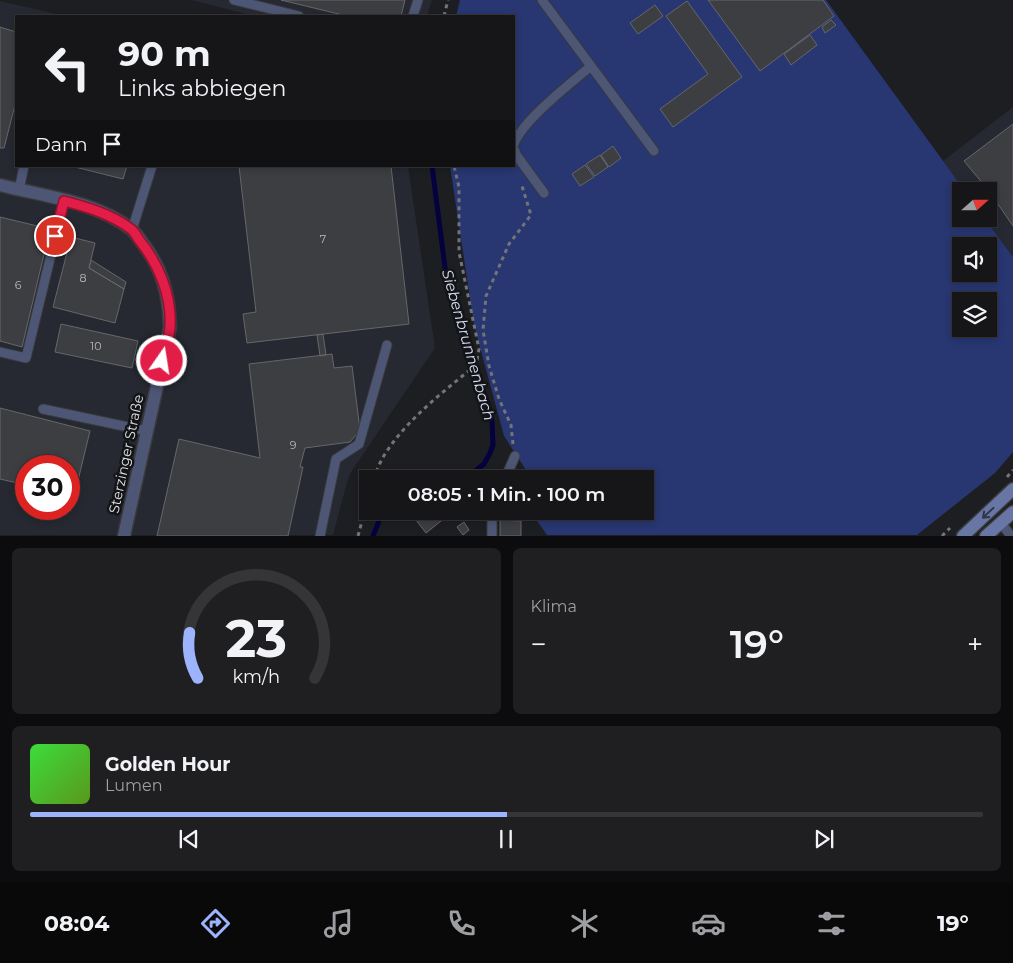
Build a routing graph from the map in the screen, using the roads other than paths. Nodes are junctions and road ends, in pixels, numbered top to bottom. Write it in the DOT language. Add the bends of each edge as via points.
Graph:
graph roads {
  1 [pos="234,0"];
  2 [pos="418,0"];
  3 [pos="542,0"];
  4 [pos="295,15"];
  5 [pos="413,15"];
  6 [pos="591,66"];
  7 [pos="515,142"];
  8 [pos="515,151"];
  9 [pos="654,151"];
  10 [pos="24,167"];
  11 [pos="152,167"];
  12 [pos="0,185"];
  13 [pos="19,190"];
  14 [pos="544,193"];
  15 [pos="64,201"];
  16 [pos="132,230"];
  17 [pos="387,345"];
  18 [pos="0,352"];
  19 [pos="43,409"];
  20 [pos="147,431"];
  21 [pos="515,456"];
  22 [pos="509,470"];
  23 [pos="1013,489"];
  24 [pos="1013,512"];
  25 [pos="492,520"];
  26 [pos="1001,523"];
  27 [pos="124,536"];
  28 [pos="320,536"];
  29 [pos="492,536"];
  30 [pos="963,536"];
  31 [pos="986,536"];
  32 [pos="1011,536"];
  1 -- 4 [label="lane"];
  2 -- 5 [label="lane"];
  3 -- 6 [label="lane"];
  6 -- 7 [label="lane" via="534,117"];
  6 -- 9 [label="lane"];
  8 -- 14 [label="lane"];
  10 -- 13 [label="lane"];
  11 -- 16 [label="lane"];
  12 -- 13 [label="street, Sterzinger Straße"];
  13 -- 15 [label="street, Sterzinger Straße"];
  15 -- 16 [label="street, Sterzinger Straße" via="87,207"];
  15 -- 18 [label="lane" via="26,358"];
  16 -- 20 [label="street, Sterzinger Straße" via="157,267 169,306 170,327"];
  17 -- 28 [label="lane" via="359,444 336,459"];
  19 -- 20 [label="lane"];
  20 -- 27 [label="street, Sterzinger Straße"];
  21 -- 22 [label="lane"];
  23 -- 30 [label="main road, one-way"];
  24 -- 26 [label="main road"];
  25 -- 29 [label="lane"];
  26 -- 31 [label="main road"];
  26 -- 32 [label="lane"];
}
